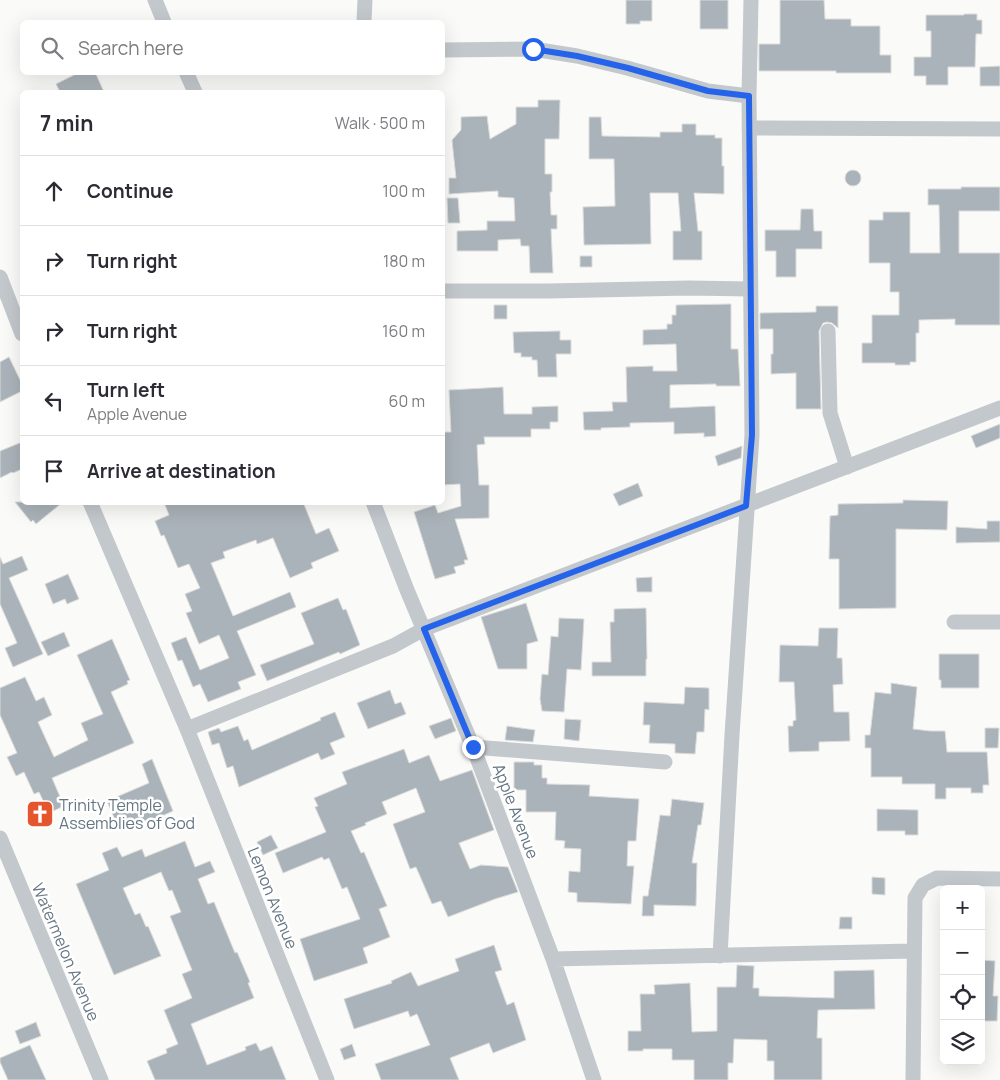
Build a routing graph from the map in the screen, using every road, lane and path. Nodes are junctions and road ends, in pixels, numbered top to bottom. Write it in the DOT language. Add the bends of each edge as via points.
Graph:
graph roads {
  1 [pos="154,0"];
  2 [pos="364,0"];
  3 [pos="751,0"];
  4 [pos="163,20"];
  5 [pos="364,20"];
  6 [pos="445,50"];
  7 [pos="187,75"];
  8 [pos="194,90"];
  9 [pos="749,96"];
  10 [pos="749,128"];
  11 [pos="1000,128"];
  12 [pos="0,278"];
  13 [pos="750,289"];
  14 [pos="445,292"];
  15 [pos="20,329"];
  16 [pos="828,331"];
  17 [pos="1000,408"];
  18 [pos="847,467"];
  19 [pos="91,505"];
  20 [pos="374,505"];
  21 [pos="746,506"];
  22 [pos="954,622"];
  23 [pos="1000,622"];
  24 [pos="424,629"];
  25 [pos="187,729"];
  26 [pos="473,747"];
  27 [pos="665,762"];
  28 [pos="0,838"];
  29 [pos="1000,879"];
  30 [pos="914,951"];
  31 [pos="720,956"];
  32 [pos="554,959"];
  33 [pos="101,1080"];
  34 [pos="328,1080"];
  35 [pos="594,1080"];
  36 [pos="914,1080"];
  1 -- 4 [label="street"];
  2 -- 5 [label="street"];
  3 -- 9 [label="street"];
  6 -- 9 [label="street" via="533,49 628,68 708,91"];
  7 -- 8 [label="street"];
  9 -- 10 [label="street"];
  10 -- 11 [label="street"];
  10 -- 13 [label="street"];
  12 -- 15 [label="street"];
  13 -- 14 [label="street"];
  13 -- 21 [label="street" via="752,435"];
  16 -- 18 [label="street" via="830,413"];
  17 -- 18 [label="street"];
  18 -- 21 [label="street"];
  19 -- 25 [label="street, Lemon Avenue"];
  20 -- 24 [label="street, Apple Avenue"];
  21 -- 24 [label="street"];
  21 -- 31 [label="street"];
  22 -- 23 [label="street"];
  24 -- 25 [label="street" via="393,646"];
  24 -- 26 [label="street, Apple Avenue"];
  25 -- 34 [label="street, Lemon Avenue"];
  26 -- 27 [label="street"];
  26 -- 32 [label="street, Apple Avenue"];
  28 -- 33 [label="street, Watermelon Avenue"];
  29 -- 30 [label="street" via="937,878 923,885 915,898"];
  30 -- 31 [label="street"];
  30 -- 36 [label="street"];
  31 -- 32 [label="street"];
  32 -- 35 [label="street, Apple Avenue"];
}
